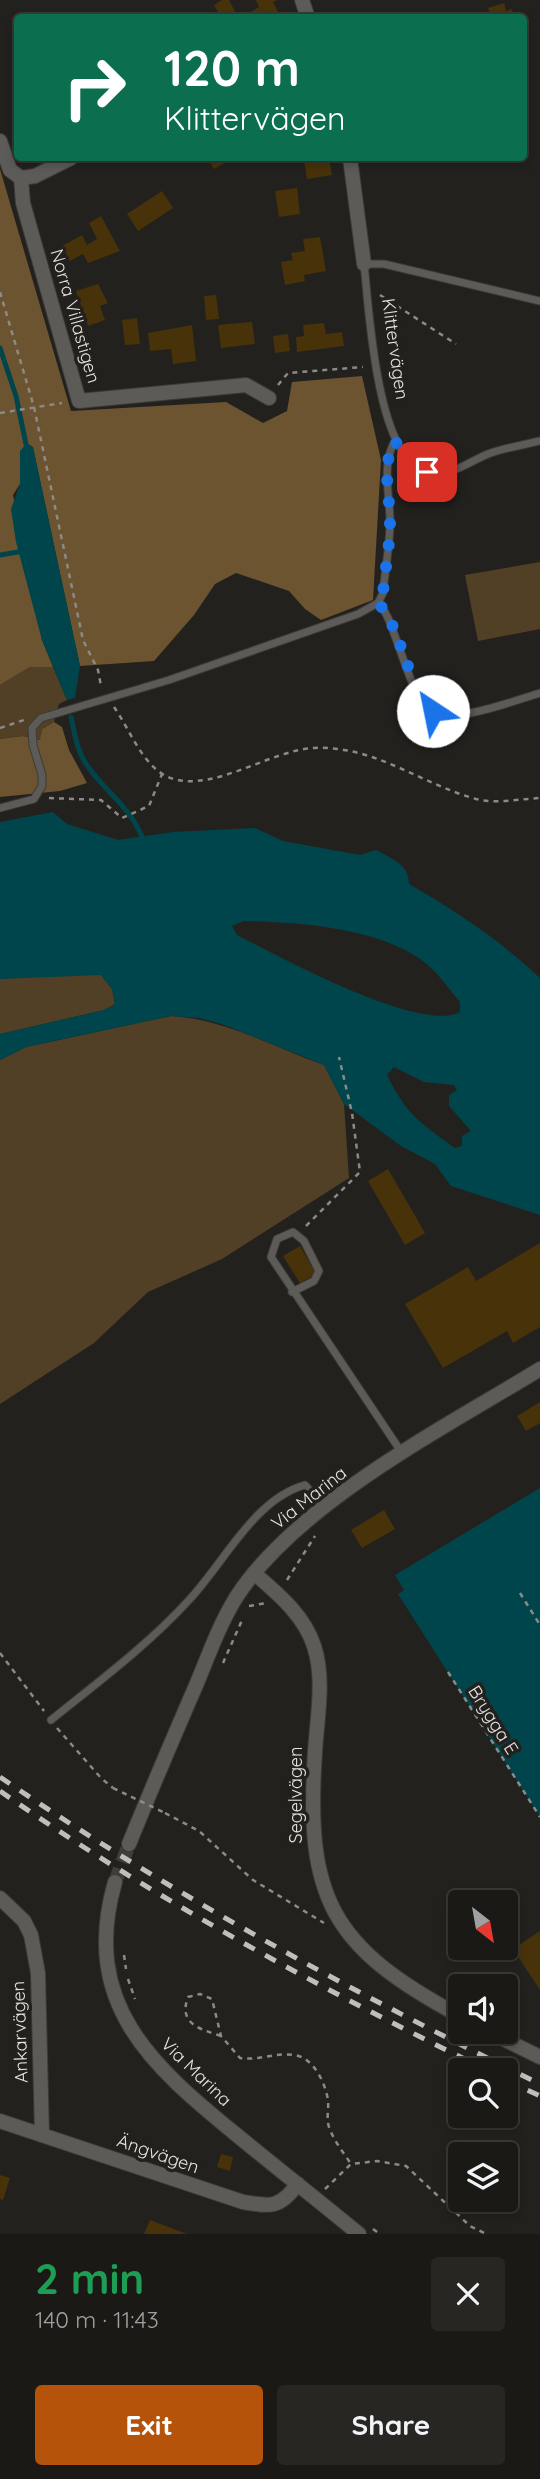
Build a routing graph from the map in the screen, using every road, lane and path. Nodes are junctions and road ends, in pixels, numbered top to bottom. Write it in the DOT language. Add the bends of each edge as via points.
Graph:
graph roads {
  1 [pos="0,141"];
  2 [pos="65,161"];
  3 [pos="350,161"];
  4 [pos="21,178"];
  5 [pos="364,264"];
  6 [pos="367,287"];
  7 [pos="0,292"];
  8 [pos="540,301"];
  9 [pos="456,344"];
  10 [pos="377,366"];
  11 [pos="269,398"];
  12 [pos="79,401"];
  13 [pos="34,407"];
  14 [pos="0,413"];
  15 [pos="395,441"];
  16 [pos="540,441"];
  17 [pos="378,603"];
  18 [pos="540,693"];
  19 [pos="107,696"];
  20 [pos="37,721"];
  21 [pos="0,728"];
  22 [pos="162,774"];
  23 [pos="38,793"];
  24 [pos="540,798"];
  25 [pos="0,808"];
  26 [pos="339,1057"];
  27 [pos="297,1234"];
  28 [pos="292,1292"];
  29 [pos="540,1369"];
  30 [pos="402,1454"];
  31 [pos="325,1507"];
  32 [pos="316,1534"];
  33 [pos="254,1573"];
  34 [pos="520,1593"];
  35 [pos="278,1594"];
  36 [pos="540,1625"];
  37 [pos="0,1653"];
  38 [pos="448,1672"];
  39 [pos="51,1720"];
  40 [pos="540,1817"];
  41 [pos="129,1844"];
  42 [pos="114,1882"];
  43 [pos="0,1898"];
  44 [pos="341,1926"];
  45 [pos="124,1952"];
  46 [pos="138,2006"];
  47 [pos="448,2009"];
  48 [pos="221,2036"];
  49 [pos="513,2044"];
  50 [pos="540,2057"];
  51 [pos="0,2121"];
  52 [pos="42,2135"];
  53 [pos="351,2164"];
  54 [pos="318,2183"];
  55 [pos="298,2184"];
  56 [pos="325,2189"];
  57 [pos="334,2197"];
  58 [pos="365,2230"];
  59 [pos="380,2234"];
  60 [pos="486,2234"];
  1 -- 4 [label="street, Norra Villastigen" via="10,170"];
  2 -- 4 [label="street"];
  3 -- 5 [label="street, Klittervägen"];
  4 -- 12 [label="street, Norra Villastigen" via="23,203"];
  5 -- 6 [label="lane, Klittervägen"];
  5 -- 8 [label="lane" via="384,264"];
  6 -- 9 [label="path"];
  6 -- 10 [label="lane, Klittervägen"];
  7 -- 13 [label="path"];
  10 -- 11 [label="path" via="288,373"];
  10 -- 15 [label="lane, Klittervägen" via="383,408"];
  11 -- 12 [label="street, Norra Villastigen" via="246,385"];
  12 -- 13 [label="path"];
  13 -- 14 [label="path"];
  13 -- 19 [label="path" via="83,639"];
  15 -- 16 [label="lane, Klittervägen" via="412,464 427,472 468,467 486,455"];
  15 -- 17 [label="lane" via="390,449 390,523"];
  17 -- 18 [label="lane" via="416,687 433,711 464,714"];
  17 -- 19 [label="lane" via="169,680"];
  19 -- 20 [label="lane"];
  19 -- 22 [label="path"];
  20 -- 21 [label="path" via="32,718"];
  20 -- 23 [label="lane" via="32,728 42,775"];
  22 -- 23 [label="path" via="149,806 122,818 101,800 48,798"];
  22 -- 24 [label="path" via="176,780 202,779 314,748 366,755 478,799"];
  23 -- 25 [label="lane" via="34,799"];
  26 -- 27 [label="path" via="360,1172"];
  27 -- 28 [label="lane" via="319,1271 314,1281"];
  27 -- 28 [label="lane" via="293,1231 277,1239 271,1257"];
  28 -- 30 [label="lane" via="329,1340"];
  29 -- 30 [label="street, Via Marina"];
  30 -- 31 [label="street, Via Marina"];
  31 -- 33 [label="street, Via Marina" via="284,1539"];
  31 -- 39 [label="lane" via="305,1485 285,1490 189,1600"];
  32 -- 35 [label="path"];
  33 -- 35 [label="street, Segelvägen"];
  33 -- 41 [label="street, Via Marina" via="222,1626"];
  34 -- 36 [label="path"];
  35 -- 44 [label="street, Segelvägen" via="302,1620 320,1672 312,1826 317,1865"];
  37 -- 39 [label="path"];
  38 -- 40 [label="path, Brygga E"];
  39 -- 44 [label="path, bridge" via="113,1788 199,1831 236,1867 274,1893 320,1922"];
  42 -- 55 [label="street, Via Marina" via="106,1937 109,1979 129,2028 156,2065 186,2093"];
  43 -- 52 [label="street, Ankarvägen" via="24,1921 32,1936 38,1973"];
  44 -- 47 [label="street, Segelvägen" via="384,1970"];
  45 -- 46 [label="path"];
  48 -- 48 [label="path" via="212,1999 200,1994 188,1997 184,2007 187,2020"];
  48 -- 53 [label="path" via="240,2058 297,2055 311,2063 323,2082 334,2140"];
  49 -- 50 [label="street"];
  51 -- 52 [label="street, Ängvägen"];
  52 -- 55 [label="street, Ängvägen" via="243,2203 268,2207 285,2201"];
  53 -- 56 [label="path"];
  53 -- 60 [label="path" via="377,2161 406,2166 470,2226"];
  54 -- 56 [label="path"];
  55 -- 58 [label="street, Via Marina"];
  56 -- 57 [label="path"];
  58 -- 59 [label="path"];
}
